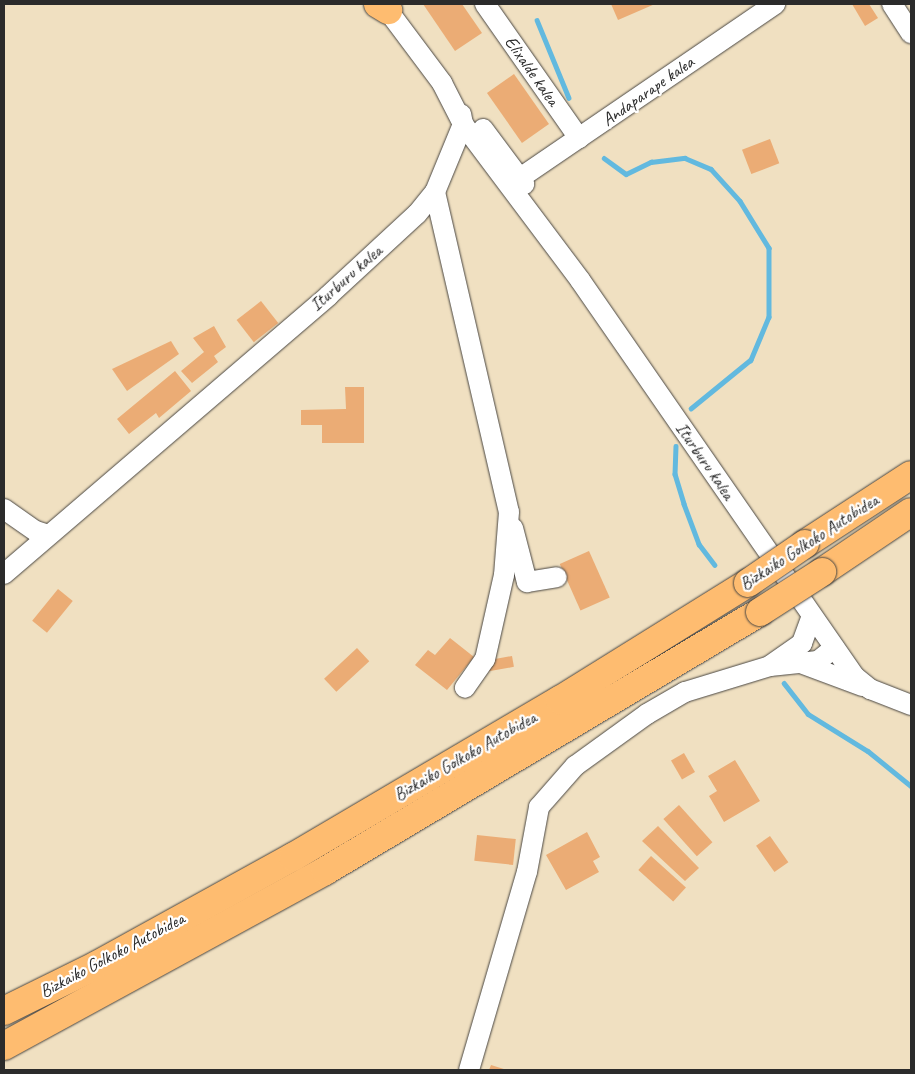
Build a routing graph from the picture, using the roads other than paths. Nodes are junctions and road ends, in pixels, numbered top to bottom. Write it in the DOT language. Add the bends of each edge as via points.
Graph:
graph roads {
  1 [pos="485,4"];
  2 [pos="775,4"];
  3 [pos="892,4"];
  4 [pos="387,5"];
  5 [pos="911,33"];
  6 [pos="442,83"];
  7 [pos="457,97"];
  8 [pos="463,124"];
  9 [pos="579,138"];
  10 [pos="477,142"];
  11 [pos="520,178"];
  12 [pos="435,192"];
  13 [pos="552,244"];
  14 [pos="580,280"];
  15 [pos="911,475"];
  16 [pos="4,509"];
  17 [pos="509,512"];
  18 [pos="911,512"];
  19 [pos="48,534"];
  20 [pos="4,574"];
  21 [pos="557,577"];
  22 [pos="811,618"];
  23 [pos="832,646"];
  24 [pos="797,658"];
  25 [pos="465,688"];
  26 [pos="870,689"];
  27 [pos="911,705"];
  28 [pos="4,1011"];
  29 [pos="4,1046"];
  30 [pos="469,1070"];
  1 -- 9 [label="street, Elixalde kalea"];
  2 -- 9 [label="street, Andaparape kalea"];
  3 -- 5 [label="street"];
  4 -- 6 [label="street"];
  6 -- 7 [label="street"];
  6 -- 8 [label="street"];
  7 -- 8 [label="street"];
  7 -- 11 [label="street"];
  8 -- 10 [label="street"];
  8 -- 12 [label="street, Iturburu kalea"];
  9 -- 11 [label="street, Andaparape kalea"];
  10 -- 11 [label="street" via="489,149 509,174"];
  10 -- 13 [label="street"];
  11 -- 13 [label="street" via="523,194 546,228"];
  11 -- 14 [label="street"];
  12 -- 17 [label="street"];
  12 -- 19 [label="street, Iturburu kalea" via="417,214 328,296"];
  13 -- 14 [label="street"];
  14 -- 22 [label="street, Iturburu kalea"];
  15 -- 28 [label="highway, Bizkaiko Golkoko Autobidea, bridge" via="748,583 560,700 293,857 97,965"];
  16 -- 19 [label="street"];
  17 -- 21 [label="street" via="527,582"];
  17 -- 25 [label="street" via="504,576 485,659"];
  18 -- 29 [label="highway, Bizkaiko Golkoko Autobidea, bridge" via="760,612 325,871"];
  19 -- 20 [label="street, Iturburu kalea"];
  22 -- 23 [label="street, Iturburu kalea"];
  22 -- 24 [label="street"];
  23 -- 24 [label="street" via="824,658"];
  23 -- 26 [label="street, Iturburu kalea" via="854,676"];
  24 -- 26 [label="street"];
  24 -- 30 [label="street" via="685,692 647,714 575,766 539,807 527,872"];
  26 -- 27 [label="street"];
}
